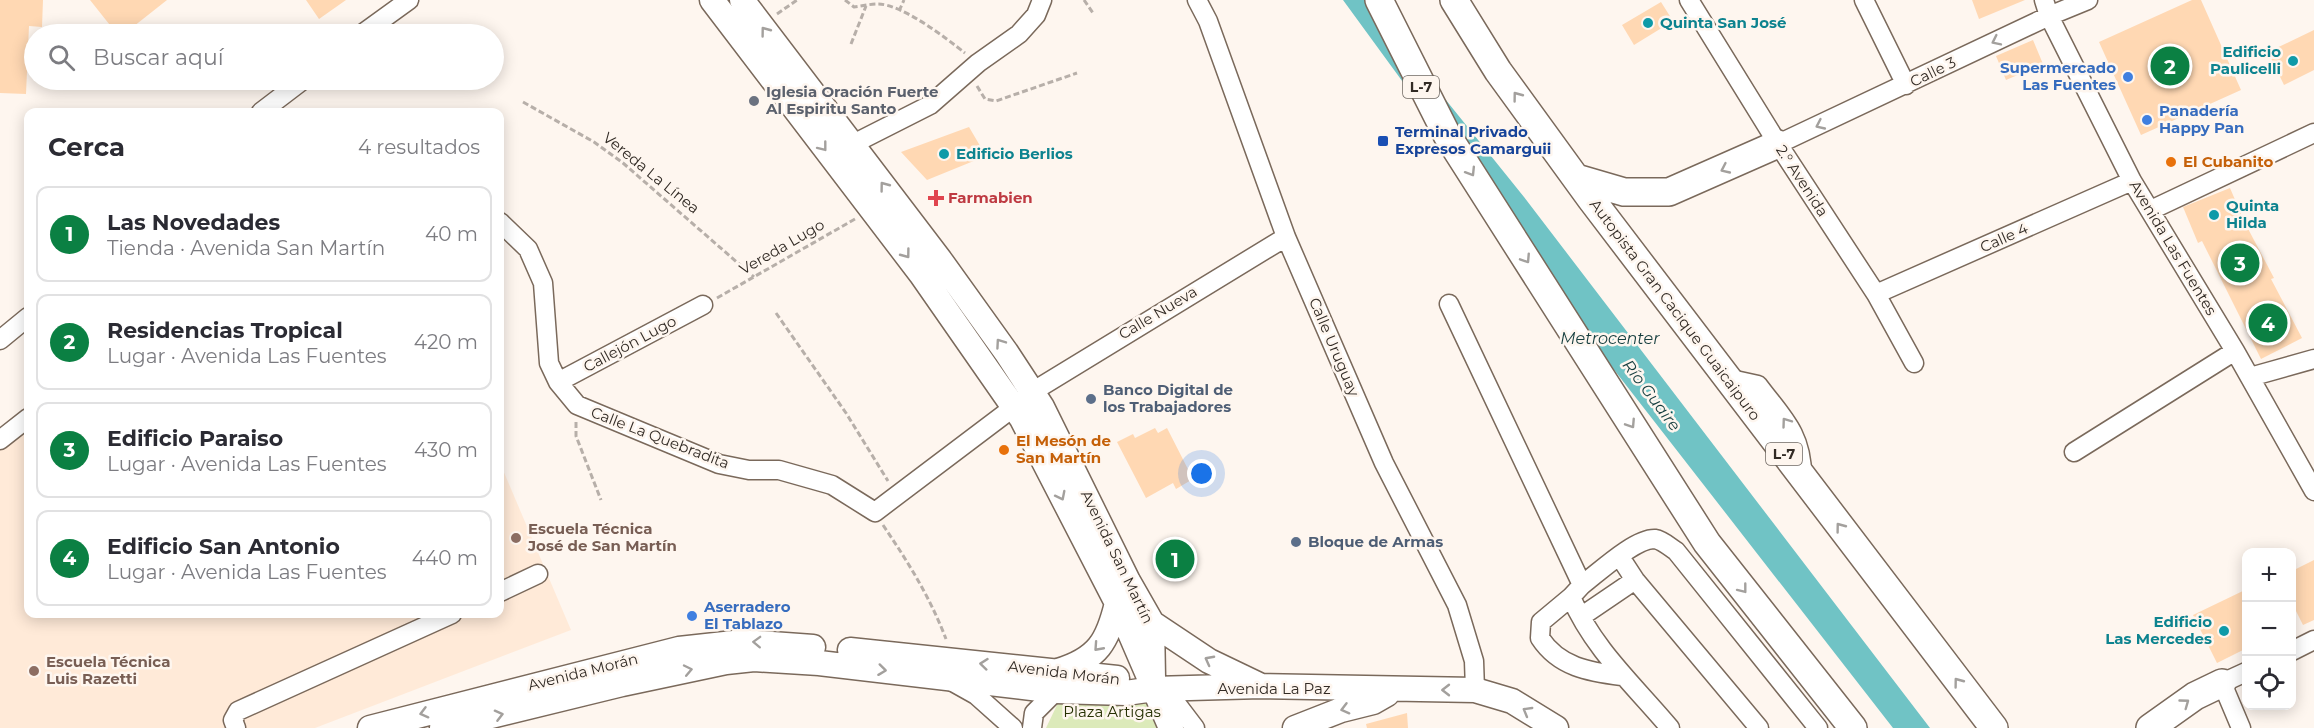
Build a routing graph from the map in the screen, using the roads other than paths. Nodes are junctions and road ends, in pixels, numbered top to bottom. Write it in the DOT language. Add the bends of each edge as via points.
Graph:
graph roads {
  1 [pos="409,0"];
  2 [pos="712,0"];
  3 [pos="742,0"];
  4 [pos="1042,0"];
  5 [pos="1197,0"];
  6 [pos="1379,0"];
  7 [pos="1454,0"];
  8 [pos="1689,0"];
  9 [pos="1864,0"];
  10 [pos="2088,0"];
  11 [pos="2046,8"];
  12 [pos="376,24"];
  13 [pos="1906,85"];
  14 [pos="290,90"];
  15 [pos="266,108"];
  16 [pos="2314,133"];
  17 [pos="853,144"];
  18 [pos="1778,144"];
  19 [pos="1576,178"];
  20 [pos="2132,181"];
  21 [pos="2151,210"];
  22 [pos="504,228"];
  23 [pos="1286,237"];
  24 [pos="1876,294"];
  25 [pos="703,304"];
  26 [pos="1449,304"];
  27 [pos="24,320"];
  28 [pos="0,340"];
  29 [pos="2235,351"];
  30 [pos="2314,359"];
  31 [pos="1914,363"];
  32 [pos="2250,377"];
  33 [pos="558,382"];
  34 [pos="1023,400"];
  35 [pos="24,421"];
  36 [pos="0,440"];
  37 [pos="2074,452"];
  38 [pos="2314,491"];
  39 [pos="1620,557"];
  40 [pos="538,574"];
  41 [pos="1635,579"];
  42 [pos="504,590"];
  43 [pos="1576,591"];
  44 [pos="1117,603"];
  45 [pos="1582,616"];
  46 [pos="443,618"];
  47 [pos="1152,623"];
  48 [pos="2314,640"];
  49 [pos="2296,649"];
  50 [pos="949,669"];
  51 [pos="2242,674"];
  52 [pos="1622,676"];
  53 [pos="1057,681"];
  54 [pos="2222,683"];
  55 [pos="1261,686"];
  56 [pos="1154,689"];
  57 [pos="1394,689"];
  58 [pos="1475,690"];
  59 [pos="236,728"];
  60 [pos="370,728"];
  61 [pos="442,728"];
  62 [pos="1013,728"];
  63 [pos="1032,728"];
  64 [pos="1171,728"];
  65 [pos="1195,728"];
  66 [pos="1295,728"];
  67 [pos="1556,728"];
  68 [pos="1670,728"];
  69 [pos="1760,728"];
  70 [pos="1818,728"];
  71 [pos="1853,728"];
  72 [pos="1994,728"];
  73 [pos="2150,728"];
  74 [pos="2241,728"];
  1 -- 12 [label="street"];
  2 -- 34 [label="main road, Avenida San Martín, one-way" via="960,328"];
  17 -- 3 [label="main road, Avenida San Martín, one-way"];
  4 -- 17 [label="street" via="1036,15 1019,34 930,105"];
  5 -- 23 [label="street, Calle Uruguay"];
  6 -- 71 [label="highway, L-7, one-way" via="1447,135 1707,543"];
  19 -- 7 [label="highway, Autopista Gran Cacique Guaicaipuro / L-7, one-way" via="1498,71"];
  8 -- 18 [label="street, 2.° Avenida"];
  9 -- 13 [label="street"];
  10 -- 11 [label="street, Calle 3"];
  11 -- 13 [label="street, Calle 3, one-way"];
  11 -- 20 [label="street, Avenida Las Fuentes"];
  13 -- 18 [label="street, Calle 3, one-way"];
  14 -- 15 [label="street"];
  16 -- 21 [label="street"];
  34 -- 17 [label="main road, Avenida San Martín, one-way" via="979,313"];
  18 -- 19 [label="highway, one-way" via="1669,192 1624,192"];
  18 -- 24 [label="street, 2.° Avenida"];
  72 -- 19 [label="highway, Autopista Gran Cacique Guaicaipuro / L-7, one-way"];
  20 -- 21 [label="street, Avenida Las Fuentes"];
  20 -- 24 [label="street, Calle 4"];
  21 -- 29 [label="street, Avenida Las Fuentes"];
  22 -- 33 [label="street, Calle La Quebradita" via="528,249 543,283 549,363"];
  23 -- 34 [label="street, Calle Nueva"];
  23 -- 58 [label="street, Calle Uruguay" via="1384,463 1457,605 1474,661"];
  24 -- 31 [label="street, 2.° Avenida"];
  25 -- 33 [label="street, Callejón Lugo"];
  26 -- 43 [label="street"];
  27 -- 28 [label="street"];
  29 -- 32 [label="street, Avenida Las Fuentes"];
  29 -- 37 [label="street"];
  30 -- 32 [label="street"];
  32 -- 38 [label="street, Avenida Las Fuentes"];
  33 -- 34 [label="street, Calle La Quebradita" via="577,405 719,464 778,470 832,485 875,512"];
  34 -- 44 [label="main road, Avenida San Martín, one-way"];
  34 -- 47 [label="main road, Avenida San Martín"];
  35 -- 36 [label="street"];
  39 -- 41 [label="street"];
  39 -- 43 [label="street"];
  39 -- 70 [label="street" via="1638,542 1654,539 1676,551"];
  40 -- 42 [label="street"];
  41 -- 45 [label="street"];
  41 -- 69 [label="street"];
  43 -- 45 [label="street"];
  43 -- 52 [label="street" via="1541,622 1540,638 1564,662 1587,672"];
  44 -- 53 [label="main road, one-way" via="1110,633 1100,647"];
  44 -- 56 [label="main road, Avenida San Martín"];
  45 -- 52 [label="street"];
  46 -- 59 [label="street" via="238,711 233,720"];
  55 -- 47 [label="main road, one-way" via="1209,661"];
  47 -- 56 [label="main road, Avenida San Martín"];
  48 -- 49 [label="street"];
  50 -- 53 [label="main road, Avenida Morán"];
  50 -- 60 [label="main road, Avenida Morán, one-way" via="772,643 717,643 609,665"];
  61 -- 50 [label="main road, Avenida Morán, one-way" via="726,662 754,659"];
  50 -- 62 [label="street"];
  51 -- 54 [label="street"];
  52 -- 68 [label="street"];
  53 -- 56 [label="main road, Avenida Morán" via="1116,678"];
  53 -- 63 [label="street" via="1034,713"];
  73 -- 54 [label="highway, one-way" via="2195,696"];
  54 -- 74 [label="street"];
  55 -- 56 [label="main road, Avenida La Paz"];
  55 -- 57 [label="main road, Avenida La Paz"];
  56 -- 64 [label="main road"];
  56 -- 65 [label="street" via="1176,703"];
  58 -- 57 [label="main road, Avenida La Paz, one-way"];
  57 -- 66 [label="main road, Avenida La Paz, one-way" via="1372,702"];
  67 -- 58 [label="main road, Avenida La Paz, one-way" via="1512,701"];
}
